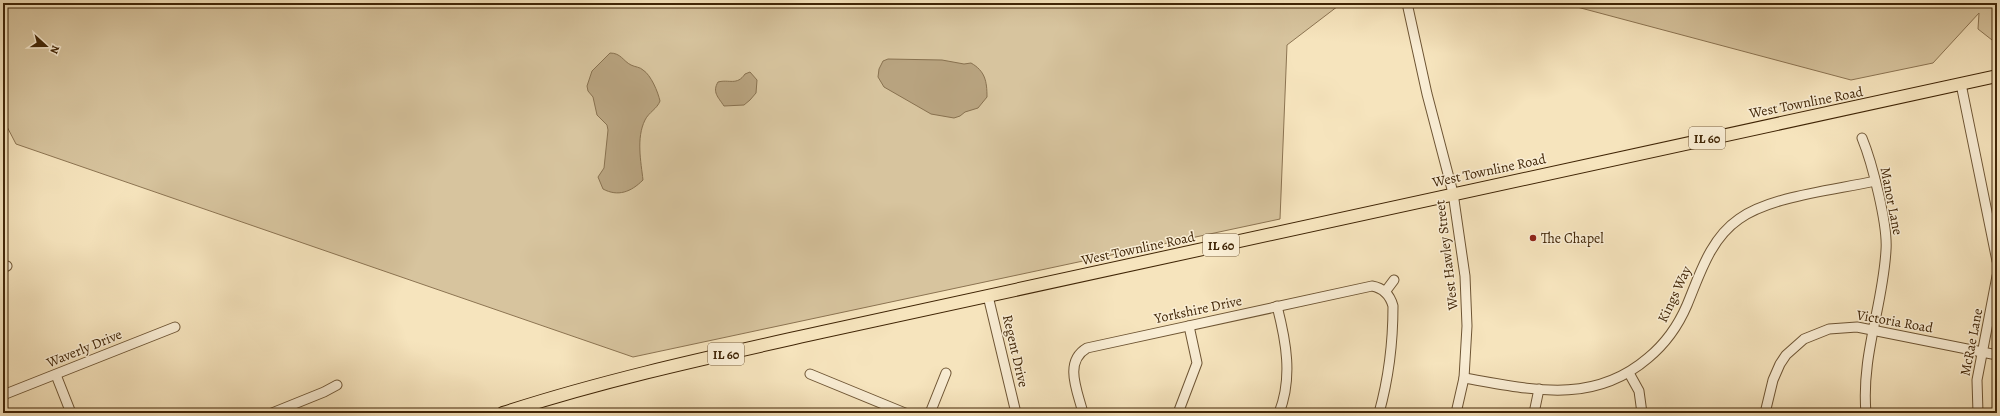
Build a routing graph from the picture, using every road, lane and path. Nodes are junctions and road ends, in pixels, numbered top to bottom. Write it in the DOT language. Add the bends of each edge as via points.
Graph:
graph roads {
  1 [pos="1407,3"];
  2 [pos="1997,76"];
  3 [pos="1961,84"];
  4 [pos="1862,138"];
  5 [pos="1875,181"];
  6 [pos="1453,193"];
  7 [pos="1997,261"];
  8 [pos="1997,276"];
  9 [pos="1394,280"];
  10 [pos="1385,292"];
  11 [pos="988,296"];
  12 [pos="1277,306"];
  13 [pos="1189,326"];
  14 [pos="175,327"];
  15 [pos="1872,330"];
  16 [pos="1982,353"];
  17 [pos="1997,355"];
  18 [pos="946,373"];
  19 [pos="1629,373"];
  20 [pos="810,374"];
  21 [pos="56,375"];
  22 [pos="1464,378"];
  23 [pos="337,385"];
  24 [pos="1539,390"];
  25 [pos="3,395"];
  26 [pos="71,413"];
  27 [pos="272,413"];
  28 [pos="503,413"];
  29 [pos="905,413"];
  30 [pos="930,413"];
  31 [pos="1016,413"];
  32 [pos="1083,413"];
  33 [pos="1178,413"];
  34 [pos="1279,413"];
  35 [pos="1379,413"];
  36 [pos="1456,413"];
  37 [pos="1534,413"];
  38 [pos="1642,413"];
  39 [pos="1766,413"];
  40 [pos="1866,413"];
  41 [pos="1978,413"];
  1 -- 6 [label="street, West Hawley Street"];
  2 -- 3 [label="main road, West Townline Road / IL 60"];
  3 -- 6 [label="main road, West Townline Road / IL 60"];
  3 -- 7 [label="street"];
  4 -- 5 [label="street, Manor Lane"];
  5 -- 15 [label="street, Manor Lane" via="1887,250"];
  5 -- 19 [label="street, Kings Way" via="1772,202 1752,210 1738,220 1719,237 1710,251 1682,318 1668,339"];
  6 -- 11 [label="main road, West Townline Road / IL 60"];
  6 -- 22 [label="street, West Hawley Street" via="1467,297"];
  8 -- 16 [label="street, McRae Lane"];
  9 -- 10 [label="street"];
  10 -- 12 [label="street, Yorkshire Drive" via="1377,287 1366,286"];
  10 -- 35 [label="street" via="1393,306 1393,337 1388,377"];
  11 -- 28 [label="main road, IL 60" via="668,367"];
  11 -- 31 [label="street, Regent Drive"];
  12 -- 13 [label="street, Yorkshire Drive"];
  12 -- 34 [label="street" via="1288,366 1285,394"];
  13 -- 32 [label="street, Yorkshire Drive" via="1098,345 1081,352 1073,365"];
  13 -- 33 [label="street" via="1197,363"];
  14 -- 21 [label="street, Waverly Drive"];
  15 -- 16 [label="street, Victoria Road"];
  15 -- 39 [label="street, Victoria Road" via="1841,327 1816,333 1804,339 1780,364 1773,380"];
  15 -- 40 [label="street, Manor Lane" via="1865,381"];
  16 -- 17 [label="street, Victoria Road"];
  16 -- 41 [label="street, McRae Lane" via="1977,380"];
  18 -- 30 [label="street"];
  19 -- 24 [label="street, Kings Way" via="1581,390"];
  19 -- 38 [label="street" via="1639,391"];
  20 -- 29 [label="street"];
  21 -- 25 [label="street, Waverly Drive"];
  21 -- 26 [label="street"];
  22 -- 24 [label="street, Kings Way"];
  22 -- 36 [label="street, West Hawley Street"];
  23 -- 27 [label="street"];
  24 -- 37 [label="street"];
}
